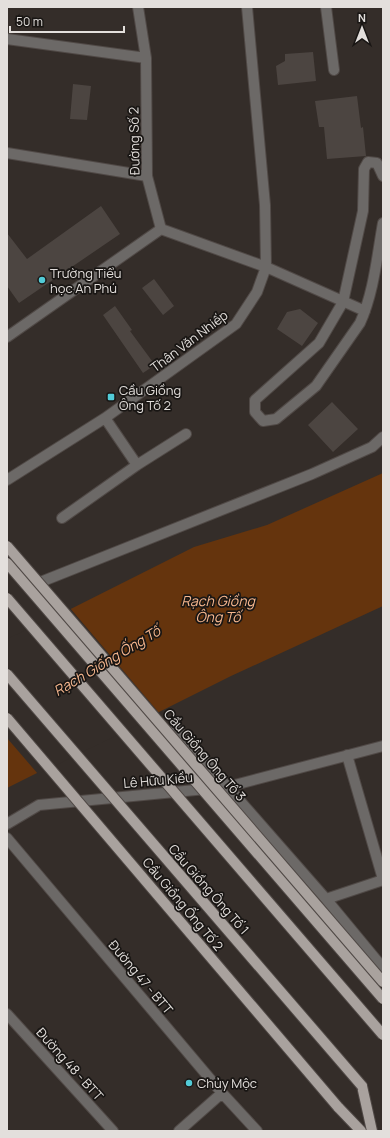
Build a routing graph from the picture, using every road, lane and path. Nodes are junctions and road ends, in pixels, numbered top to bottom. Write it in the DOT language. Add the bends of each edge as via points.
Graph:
graph roads {
  1 [pos="138,7"];
  2 [pos="247,7"];
  3 [pos="326,7"];
  4 [pos="7,40"];
  5 [pos="146,58"];
  6 [pos="334,70"];
  7 [pos="7,153"];
  8 [pos="147,176"];
  9 [pos="383,176"];
  10 [pos="383,223"];
  11 [pos="161,229"];
  12 [pos="266,267"];
  13 [pos="344,302"];
  14 [pos="365,311"];
  15 [pos="7,337"];
  16 [pos="105,418"];
  17 [pos="186,434"];
  18 [pos="383,437"];
  19 [pos="137,465"];
  20 [pos="7,480"];
  21 [pos="62,518"];
  22 [pos="7,546"];
  23 [pos="7,563"];
  24 [pos="7,598"];
  25 [pos="7,674"];
  26 [pos="7,718"];
  27 [pos="176,728"];
  28 [pos="383,746"];
  29 [pos="347,755"];
  30 [pos="227,787"];
  31 [pos="7,824"];
  32 [pos="7,838"];
  33 [pos="383,879"];
  34 [pos="326,899"];
  35 [pos="383,968"];
  36 [pos="383,982"];
  37 [pos="383,999"];
  38 [pos="7,1014"];
  39 [pos="383,1035"];
  40 [pos="222,1093"];
  41 [pos="113,1131"];
  42 [pos="179,1131"];
  43 [pos="257,1131"];
  44 [pos="361,1131"];
  45 [pos="372,1131"];
  1 -- 5 [label="street, Đường Số 2"];
  2 -- 12 [label="street, Thân Văn Nhiếp" via="265,205"];
  3 -- 6 [label="street"];
  4 -- 5 [label="street"];
  5 -- 8 [label="street, Đường Số 2"];
  7 -- 8 [label="street"];
  8 -- 11 [label="street, Đường Số 2"];
  9 -- 13 [label="street" via="377,163 368,162 364,169 364,212"];
  10 -- 14 [label="street"];
  11 -- 12 [label="street"];
  11 -- 15 [label="street"];
  12 -- 13 [label="street"];
  12 -- 16 [label="street, Thân Văn Nhiếp" via="257,292 236,324"];
  13 -- 14 [label="street"];
  13 -- 14 [label="street" via="319,343 255,400 255,412 263,420 276,419 316,386 360,323"];
  16 -- 19 [label="street"];
  16 -- 20 [label="street, Thân Văn Nhiếp"];
  17 -- 19 [label="street"];
  18 -- 22 [label="street" via="372,447 312,474 38,583"];
  19 -- 21 [label="street"];
  22 -- 36 [label="main road, Cầu Giồng Ông Tố 3, bridge"];
  23 -- 37 [label="main road, Cầu Giồng Ông Tố 3, bridge"];
  24 -- 39 [label="main road, bridge"];
  25 -- 45 [label="main road, Cầu Giồng Ông Tố 1, bridge" via="362,1086"];
  26 -- 44 [label="main road, Cầu Giồng Ống Tố 2, bridge"];
  27 -- 30 [label="street"];
  28 -- 29 [label="street, Lê Hữu Kiều"];
  29 -- 30 [label="street, Lê Hữu Kiều"];
  29 -- 33 [label="street"];
  30 -- 31 [label="street, Lê Hữu Kiều" via="39,805"];
  30 -- 34 [label="street"];
  32 -- 40 [label="street, Đường 47 - BTT"];
  33 -- 34 [label="street"];
  34 -- 35 [label="street"];
  38 -- 41 [label="street, Đường 48 - BTT"];
  40 -- 42 [label="street"];
  40 -- 43 [label="street, Đường 47 - BTT"];
}
